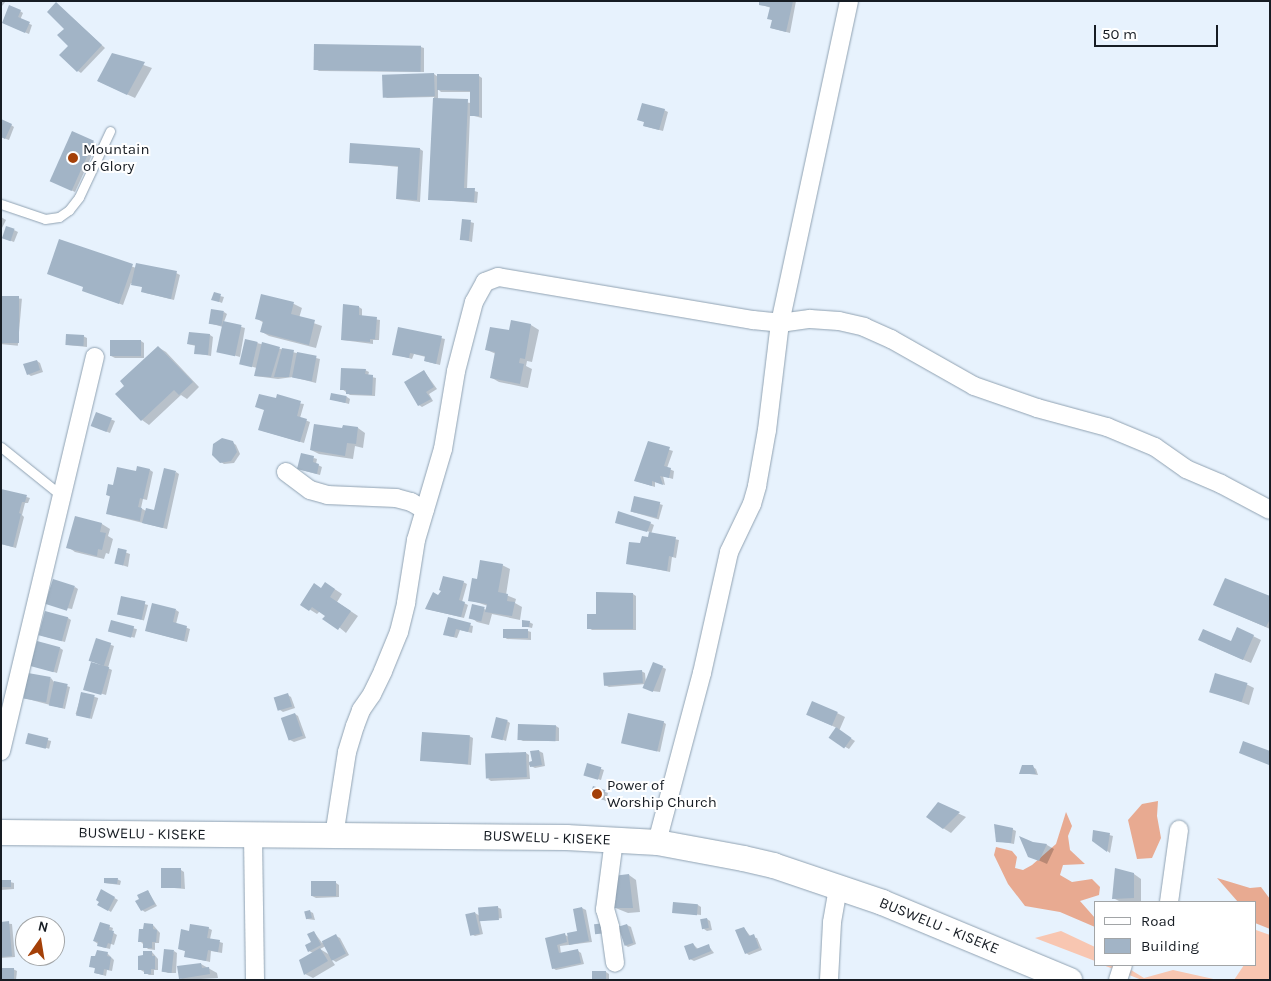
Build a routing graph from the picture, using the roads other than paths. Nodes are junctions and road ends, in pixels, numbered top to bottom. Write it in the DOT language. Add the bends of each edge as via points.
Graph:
graph roads {
  1 [pos="850,1"];
  2 [pos="110,131"];
  3 [pos="1,204"];
  4 [pos="780,323"];
  5 [pos="95,357"];
  6 [pos="1,447"];
  7 [pos="286,472"];
  8 [pos="62,496"];
  9 [pos="425,510"];
  10 [pos="1270,510"];
  11 [pos="1,752"];
  12 [pos="1179,830"];
  13 [pos="1,832"];
  14 [pos="253,836"];
  15 [pos="334,836"];
  16 [pos="614,840"];
  17 [pos="658,842"];
  18 [pos="838,887"];
  19 [pos="1169,901"];
  20 [pos="615,963"];
  21 [pos="1123,966"];
  22 [pos="255,980"];
  23 [pos="829,980"];
  24 [pos="1069,980"];
  25 [pos="1118,980"];
  1 -- 4 [label="street"];
  2 -- 3 [label="lane" via="79,197 69,210 45,219"];
  4 -- 9 [label="street" via="498,277 485,282 478,292 464,338 443,449"];
  4 -- 10 [label="street" via="810,319 864,327 974,386 1107,427 1154,446 1186,469"];
  4 -- 17 [label="street" via="757,486 727,558 702,672"];
  5 -- 8 [label="street"];
  6 -- 8 [label="lane"];
  7 -- 9 [label="street" via="310,490 326,495 396,498"];
  8 -- 11 [label="street"];
  9 -- 15 [label="street" via="399,632 376,687 361,710 347,752"];
  12 -- 19 [label="street"];
  13 -- 14 [label="main road, BUSWELU - KISEKE"];
  14 -- 15 [label="main road, BUSWELU - KISEKE"];
  14 -- 22 [label="street"];
  15 -- 16 [label="main road, BUSWELU - KISEKE"];
  16 -- 17 [label="main road, BUSWELU - KISEKE"];
  16 -- 20 [label="street" via="605,909"];
  17 -- 18 [label="main road, BUSWELU - KISEKE" via="743,858"];
  18 -- 23 [label="street" via="832,922"];
  18 -- 24 [label="main road, BUSWELU - KISEKE" via="882,902"];
  21 -- 25 [label="street"];
}
